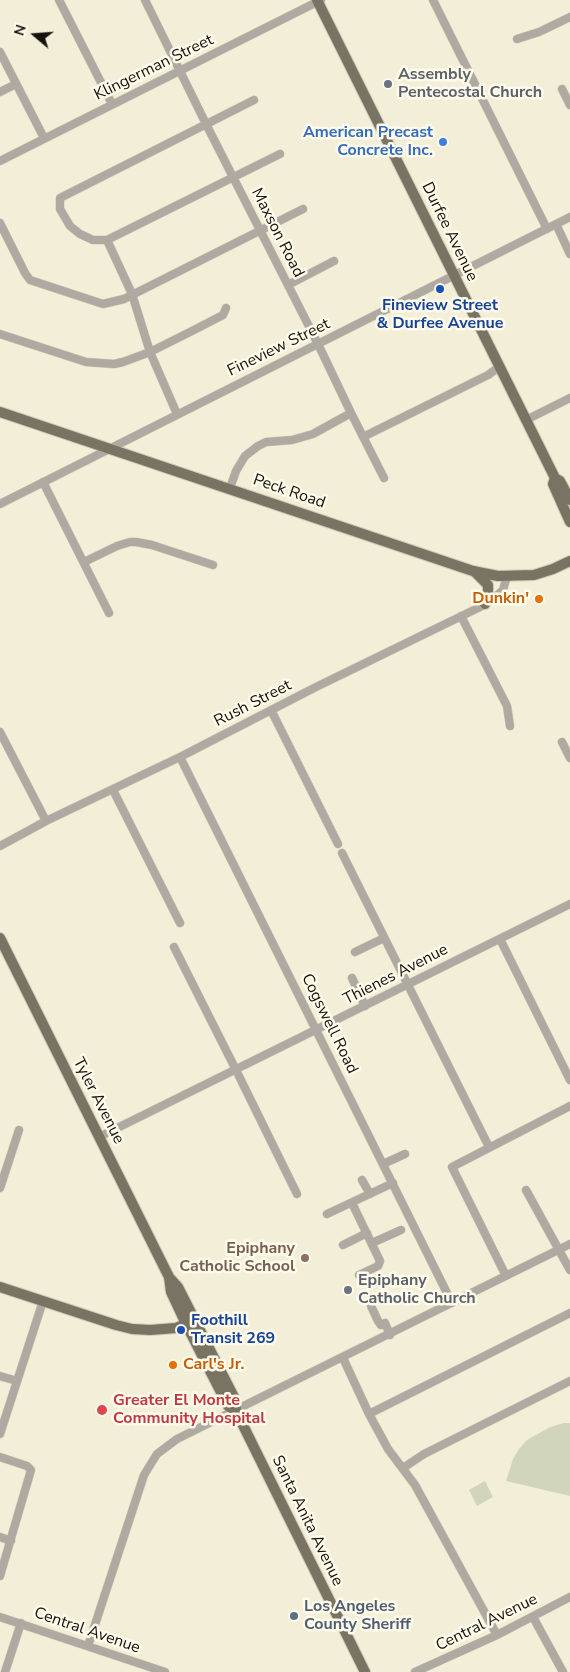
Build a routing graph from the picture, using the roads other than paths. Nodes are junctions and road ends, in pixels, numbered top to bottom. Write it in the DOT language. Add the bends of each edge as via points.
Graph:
graph roads {
  1 [pos="60,0"];
  2 [pos="145,0"];
  3 [pos="433,0"];
  4 [pos="318,1"];
  5 [pos="570,17"];
  6 [pos="517,39"];
  7 [pos="0,52"];
  8 [pos="180,70"];
  9 [pos="16,84"];
  10 [pos="562,89"];
  11 [pos="0,92"];
  12 [pos="254,100"];
  13 [pos="112,104"];
  14 [pos="570,105"];
  15 [pos="206,124"];
  16 [pos="44,138"];
  17 [pos="280,154"];
  18 [pos="0,161"];
  19 [pos="233,177"];
  20 [pos="303,208"];
  21 [pos="570,217"];
  22 [pos="0,223"];
  23 [pos="556,224"];
  24 [pos="547,229"];
  25 [pos="260,230"];
  26 [pos="107,240"];
  27 [pos="570,254"];
  28 [pos="334,261"];
  29 [pos="454,276"];
  30 [pos="288,285"];
  31 [pos="132,294"];
  32 [pos="226,308"];
  33 [pos="0,334"];
  34 [pos="318,344"];
  35 [pos="150,352"];
  36 [pos="499,367"];
  37 [pos="570,398"];
  38 [pos="0,412"];
  39 [pos="350,413"];
  40 [pos="177,414"];
  41 [pos="526,420"];
  42 [pos="363,437"];
  43 [pos="111,448"];
  44 [pos="384,478"];
  45 [pos="554,478"];
  46 [pos="43,482"];
  47 [pos="230,488"];
  48 [pos="570,500"];
  49 [pos="0,504"];
  50 [pos="570,522"];
  51 [pos="570,561"];
  52 [pos="84,562"];
  53 [pos="213,565"];
  54 [pos="473,571"];
  55 [pos="507,576"];
  56 [pos="485,604"];
  57 [pos="109,613"];
  58 [pos="461,616"];
  59 [pos="271,710"];
  60 [pos="510,726"];
  61 [pos="0,732"];
  62 [pos="562,742"];
  63 [pos="180,757"];
  64 [pos="570,758"];
  65 [pos="113,790"];
  66 [pos="46,821"];
  67 [pos="338,844"];
  68 [pos="0,846"];
  69 [pos="342,852"];
  70 [pos="570,904"];
  71 [pos="180,923"];
  72 [pos="0,938"];
  73 [pos="384,938"];
  74 [pos="500,939"];
  75 [pos="174,947"];
  76 [pos="354,952"];
  77 [pos="352,978"];
  78 [pos="408,984"];
  79 [pos="365,1006"];
  80 [pos="317,1030"];
  81 [pos="236,1070"];
  82 [pos="570,1080"];
  83 [pos="570,1106"];
  84 [pos="19,1130"];
  85 [pos="99,1137"];
  86 [pos="489,1147"];
  87 [pos="405,1154"];
  88 [pos="383,1164"];
  89 [pos="362,1180"];
  90 [pos="393,1183"];
  91 [pos="0,1188"];
  92 [pos="526,1190"];
  93 [pos="297,1194"];
  94 [pos="370,1194"];
  95 [pos="352,1203"];
  96 [pos="328,1214"];
  97 [pos="401,1230"];
  98 [pos="367,1233"];
  99 [pos="372,1243"];
  100 [pos="570,1244"];
  101 [pos="342,1245"];
  102 [pos="559,1250"];
  103 [pos="570,1270"];
  104 [pos="359,1275"];
  105 [pos="506,1276"];
  106 [pos="0,1287"];
  107 [pos="43,1301"];
  108 [pos="452,1303"];
  109 [pos="371,1306"];
  110 [pos="570,1314"];
  111 [pos="190,1323"];
  112 [pos="390,1334"];
  113 [pos="343,1358"];
  114 [pos="0,1376"];
  115 [pos="17,1381"];
  116 [pos="570,1381"];
  117 [pos="236,1411"];
  118 [pos="369,1414"];
  119 [pos="0,1434"];
  120 [pos="0,1457"];
  121 [pos="402,1468"];
  122 [pos="0,1537"];
  123 [pos="11,1540"];
  124 [pos="0,1576"];
  125 [pos="570,1597"];
  126 [pos="0,1617"];
  127 [pos="533,1617"];
  128 [pos="20,1624"];
  129 [pos="497,1635"];
  130 [pos="88,1646"];
  131 [pos="5,1672"];
  132 [pos="165,1672"];
  133 [pos="365,1672"];
  134 [pos="415,1672"];
  135 [pos="562,1672"];
  1 -- 13 [label="street"];
  2 -- 8 [label="street, Maxson Road"];
  3 -- 24 [label="street"];
  4 -- 8 [label="street, Klingerman Street"];
  4 -- 29 [label="main road, Durfee Avenue"];
  5 -- 6 [label="street"];
  7 -- 9 [label="street"];
  8 -- 13 [label="street, Klingerman Street"];
  8 -- 15 [label="street, Maxson Road"];
  9 -- 11 [label="street"];
  9 -- 16 [label="street"];
  10 -- 14 [label="street"];
  12 -- 15 [label="street"];
  13 -- 16 [label="street, Klingerman Street"];
  15 -- 19 [label="street, Maxson Road"];
  15 -- 26 [label="street" via="60,198 60,209 70,226 93,240"];
  16 -- 18 [label="street, Klingerman Street"];
  17 -- 19 [label="street"];
  19 -- 25 [label="street, Maxson Road"];
  19 -- 26 [label="street"];
  20 -- 25 [label="street"];
  21 -- 23 [label="street, Fineview Street"];
  22 -- 31 [label="street" via="30,280 103,304"];
  23 -- 24 [label="street, Fineview Street"];
  23 -- 27 [label="street"];
  24 -- 29 [label="street, Fineview Street"];
  25 -- 30 [label="street, Maxson Road"];
  25 -- 31 [label="street"];
  26 -- 31 [label="street"];
  28 -- 30 [label="street"];
  29 -- 34 [label="street, Fineview Street"];
  29 -- 36 [label="main road, Durfee Avenue"];
  30 -- 34 [label="street, Maxson Road"];
  31 -- 35 [label="street"];
  32 -- 35 [label="street" via="222,315"];
  33 -- 35 [label="street" via="95,364 123,362"];
  34 -- 39 [label="street, Maxson Road"];
  34 -- 40 [label="street, Fineview Street"];
  35 -- 40 [label="street"];
  36 -- 41 [label="main road, Durfee Avenue"];
  36 -- 42 [label="street"];
  37 -- 41 [label="street"];
  38 -- 43 [label="main road, Peck Road"];
  39 -- 42 [label="street, Maxson Road"];
  39 -- 47 [label="street" via="313,434 258,446 241,462"];
  40 -- 43 [label="street, Fineview Street"];
  41 -- 45 [label="main road, Durfee Avenue"];
  42 -- 44 [label="street, Maxson Road"];
  43 -- 46 [label="street, Fineview Street"];
  43 -- 47 [label="main road, Peck Road"];
  45 -- 48 [label="main road, Durfee Avenue" via="560,480"];
  45 -- 50 [label="main road, Durfee Avenue" via="553,484"];
  46 -- 49 [label="street, Fineview Street"];
  46 -- 52 [label="street"];
  47 -- 54 [label="main road, Peck Road"];
  51 -- 55 [label="main road, Peck Road" via="553,570"];
  52 -- 53 [label="street" via="117,546 136,542"];
  52 -- 57 [label="street"];
  54 -- 55 [label="main road, Peck Road"];
  54 -- 56 [label="main road" via="488,585"];
  55 -- 56 [label="street, Rush Street" via="503,590"];
  56 -- 58 [label="street, Rush Street"];
  58 -- 59 [label="street, Rush Street"];
  58 -- 60 [label="street" via="507,706"];
  59 -- 63 [label="street, Rush Street"];
  59 -- 67 [label="street"];
  61 -- 66 [label="street"];
  62 -- 64 [label="street"];
  63 -- 65 [label="street, Rush Street"];
  63 -- 80 [label="street, Cogswell Road"];
  65 -- 66 [label="street, Rush Street"];
  65 -- 71 [label="street"];
  66 -- 68 [label="street, Rush Street"];
  69 -- 73 [label="street"];
  70 -- 74 [label="street, Thienes Avenue"];
  72 -- 85 [label="main road, Tyler Avenue"];
  73 -- 76 [label="street"];
  73 -- 78 [label="street"];
  74 -- 78 [label="street, Thienes Avenue"];
  74 -- 82 [label="street"];
  75 -- 81 [label="street"];
  77 -- 79 [label="street"];
  78 -- 79 [label="street, Thienes Avenue"];
  78 -- 86 [label="street"];
  79 -- 80 [label="street, Thienes Avenue"];
  80 -- 81 [label="street, Thienes Avenue"];
  80 -- 88 [label="street, Cogswell Road"];
  81 -- 85 [label="street, Thienes Avenue"];
  81 -- 93 [label="street"];
  83 -- 86 [label="street"];
  84 -- 91 [label="street"];
  85 -- 111 [label="main road, Tyler Avenue" via="169,1277 171,1292"];
  86 -- 105 [label="street" via="452,1167"];
  87 -- 88 [label="street"];
  88 -- 90 [label="street, Cogswell Road"];
  89 -- 94 [label="street"];
  90 -- 94 [label="street"];
  90 -- 108 [label="street, Cogswell Road"];
  92 -- 102 [label="street"];
  94 -- 95 [label="street"];
  95 -- 96 [label="street"];
  95 -- 98 [label="street"];
  97 -- 99 [label="street"];
  98 -- 99 [label="street"];
  98 -- 101 [label="street"];
  99 -- 104 [label="street" via="380,1261 378,1266"];
  100 -- 102 [label="street"];
  102 -- 103 [label="street"];
  102 -- 105 [label="street"];
  105 -- 108 [label="street"];
  106 -- 107 [label="main road"];
  107 -- 111 [label="main road" via="132,1329 176,1328"];
  107 -- 115 [label="street"];
  108 -- 112 [label="street"];
  109 -- 112 [label="street" via="378,1321 381,1325 385,1323"];
  110 -- 118 [label="street"];
  111 -- 117 [label="main road, Santa Anita Avenue" via="228,1406"];
  112 -- 113 [label="street"];
  113 -- 117 [label="street"];
  113 -- 118 [label="street"];
  114 -- 115 [label="street"];
  115 -- 119 [label="street"];
  116 -- 121 [label="street"];
  117 -- 130 [label="street" via="177,1438 157,1454 144,1475"];
  117 -- 133 [label="main road, Santa Anita Avenue"];
  118 -- 121 [label="street"];
  120 -- 123 [label="street" via="30,1470"];
  121 -- 129 [label="street" via="415,1485"];
  122 -- 123 [label="street"];
  123 -- 124 [label="street"];
  125 -- 127 [label="street, Central Avenue"];
  126 -- 128 [label="street, Central Avenue"];
  127 -- 129 [label="street, Central Avenue"];
  127 -- 135 [label="street"];
  128 -- 130 [label="street, Central Avenue"];
  128 -- 131 [label="street"];
  129 -- 134 [label="street, Central Avenue"];
  130 -- 132 [label="street, Central Avenue"];
}
